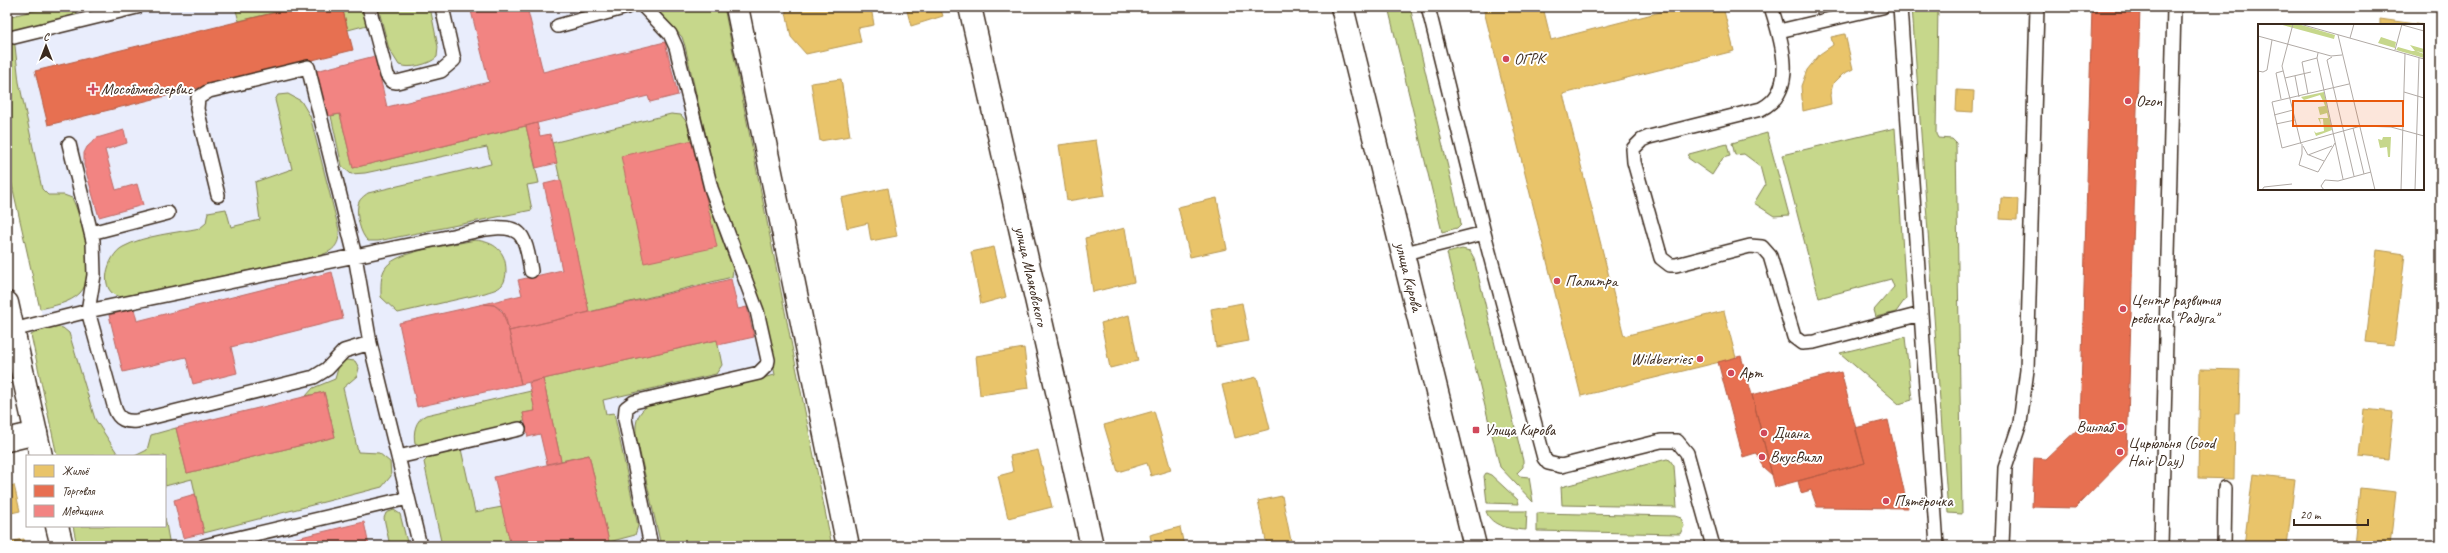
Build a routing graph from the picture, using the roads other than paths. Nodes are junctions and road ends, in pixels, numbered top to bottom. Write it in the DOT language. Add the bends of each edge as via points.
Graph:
graph roads {
  1 [pos="137,7"];
  2 [pos="369,7"];
  3 [pos="442,7"];
  4 [pos="627,7"];
  5 [pos="644,7"];
  6 [pos="737,7"];
  7 [pos="970,7"];
  8 [pos="1342,7"];
  9 [pos="1428,7"];
  10 [pos="1771,7"];
  11 [pos="1882,7"];
  12 [pos="1900,7"];
  13 [pos="2037,7"];
  14 [pos="2174,7"];
  15 [pos="558,26"];
  16 [pos="1779,31"];
  17 [pos="14,37"];
  18 [pos="69,144"];
  19 [pos="218,196"];
  20 [pos="168,213"];
  21 [pos="91,232"];
  22 [pos="1484,232"];
  23 [pos="1401,254"];
  24 [pos="355,256"];
  25 [pos="531,271"];
  26 [pos="7,303"];
  27 [pos="88,311"];
  28 [pos="1921,314"];
  29 [pos="13,330"];
  30 [pos="370,343"];
  31 [pos="519,429"];
  32 [pos="36,433"];
  33 [pos="7,440"];
  34 [pos="41,455"];
  35 [pos="398,457"];
  36 [pos="2225,488"];
  37 [pos="408,498"];
  38 [pos="57,527"];
  39 [pos="62,546"];
  40 [pos="204,546"];
  41 [pos="420,546"];
  42 [pos="651,546"];
  43 [pos="848,546"];
  44 [pos="1092,546"];
  45 [pos="1475,546"];
  46 [pos="1713,546"];
  47 [pos="1937,546"];
  48 [pos="2002,546"];
  49 [pos="2161,546"];
  50 [pos="2224,546"];
  1 -- 17 [label="lane"];
  2 -- 3 [label="lane" via="387,75 391,81 397,82 441,71 454,60"];
  4 -- 15 [label="lane"];
  5 -- 42 [label="lane" via="670,34 676,46 711,188 757,311 768,360 764,370 759,373 634,402 626,408 625,418"];
  6 -- 43 [label="street"];
  7 -- 44 [label="street, улица Маяковского"];
  8 -- 23 [label="street, улица Кирова"];
  9 -- 22 [label="lane"];
  10 -- 16 [label="lane"];
  11 -- 16 [label="lane"];
  12 -- 28 [label="lane"];
  13 -- 48 [label="lane" via="2027,370 2020,423 2005,468"];
  14 -- 49 [label="lane"];
  16 -- 28 [label="lane" via="1784,69 1779,90 1769,105 1649,137 1633,149 1634,162 1660,258 1670,265 1676,265 1750,246 1762,246 1770,256 1794,337 1802,343"];
  18 -- 21 [label="lane"];
  19 -- 24 [label="lane" via="197,110 198,98 209,91 308,67"];
  20 -- 21 [label="lane"];
  21 -- 27 [label="lane" via="94,264"];
  22 -- 23 [label="lane"];
  22 -- 46 [label="lane" via="1544,458 1561,466 1660,441 1677,441 1687,454"];
  23 -- 45 [label="street, улица Кирова"];
  24 -- 25 [label="lane" via="457,235 509,228 515,229 523,238"];
  24 -- 27 [label="lane"];
  24 -- 30 [label="lane"];
  26 -- 29 [label="street"];
  27 -- 29 [label="lane"];
  27 -- 30 [label="lane" via="117,414 125,421 314,376 327,369 344,351"];
  28 -- 47 [label="lane"];
  29 -- 32 [label="street"];
  30 -- 35 [label="lane"];
  31 -- 35 [label="lane"];
  32 -- 33 [label="street"];
  32 -- 34 [label="street"];
  35 -- 37 [label="lane"];
  36 -- 50 [label="lane"];
  37 -- 40 [label="lane"];
  37 -- 41 [label="lane"];
  38 -- 39 [label="street"];
}
